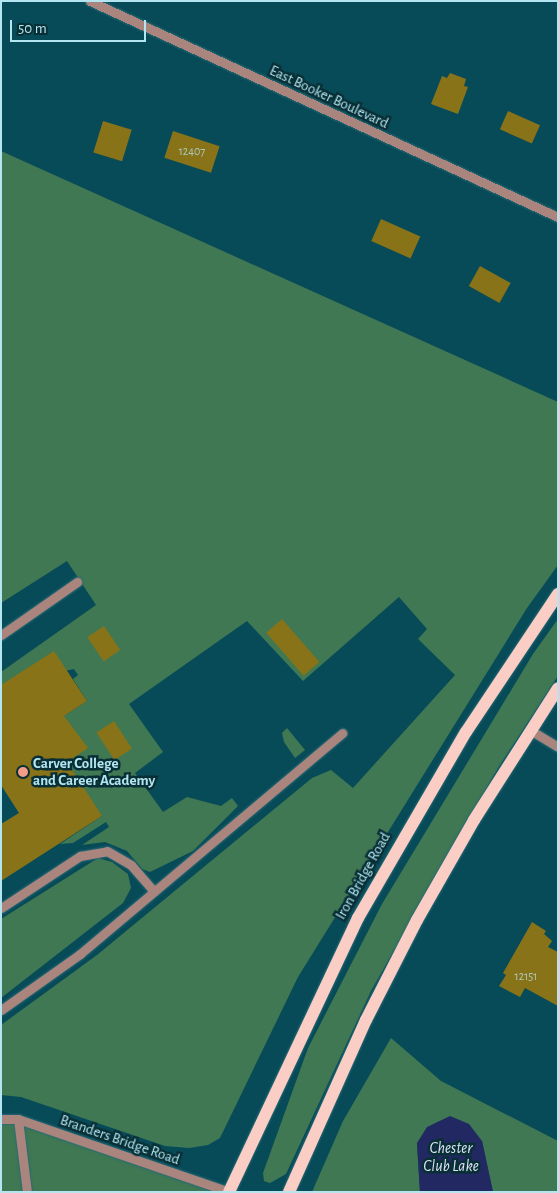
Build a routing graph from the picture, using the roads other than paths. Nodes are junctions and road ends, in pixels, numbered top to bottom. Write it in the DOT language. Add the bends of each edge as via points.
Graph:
graph roads {
  1 [pos="90,1"];
  2 [pos="558,218"];
  3 [pos="77,582"];
  4 [pos="558,594"];
  5 [pos="1,635"];
  6 [pos="558,688"];
  7 [pos="530,730"];
  8 [pos="342,733"];
  9 [pos="558,747"];
  10 [pos="154,891"];
  11 [pos="1,908"];
  12 [pos="1,1010"];
  13 [pos="1,1119"];
  14 [pos="18,1119"];
  15 [pos="26,1192"];
  16 [pos="230,1192"];
  17 [pos="289,1192"];
  1 -- 2 [label="street, East Booker Boulevard"];
  3 -- 5 [label="street"];
  4 -- 16 [label="main road, Iron Bridge Road" via="466,732 358,918"];
  6 -- 7 [label="main road"];
  7 -- 9 [label="street"];
  7 -- 17 [label="main road" via="413,928 366,1020"];
  8 -- 10 [label="street"];
  10 -- 11 [label="street" via="131,865 107,851 80,856"];
  10 -- 12 [label="street" via="80,954"];
  13 -- 14 [label="street, Branders Bridge Road"];
  14 -- 15 [label="street"];
  14 -- 16 [label="street, Branders Bridge Road"];
}
